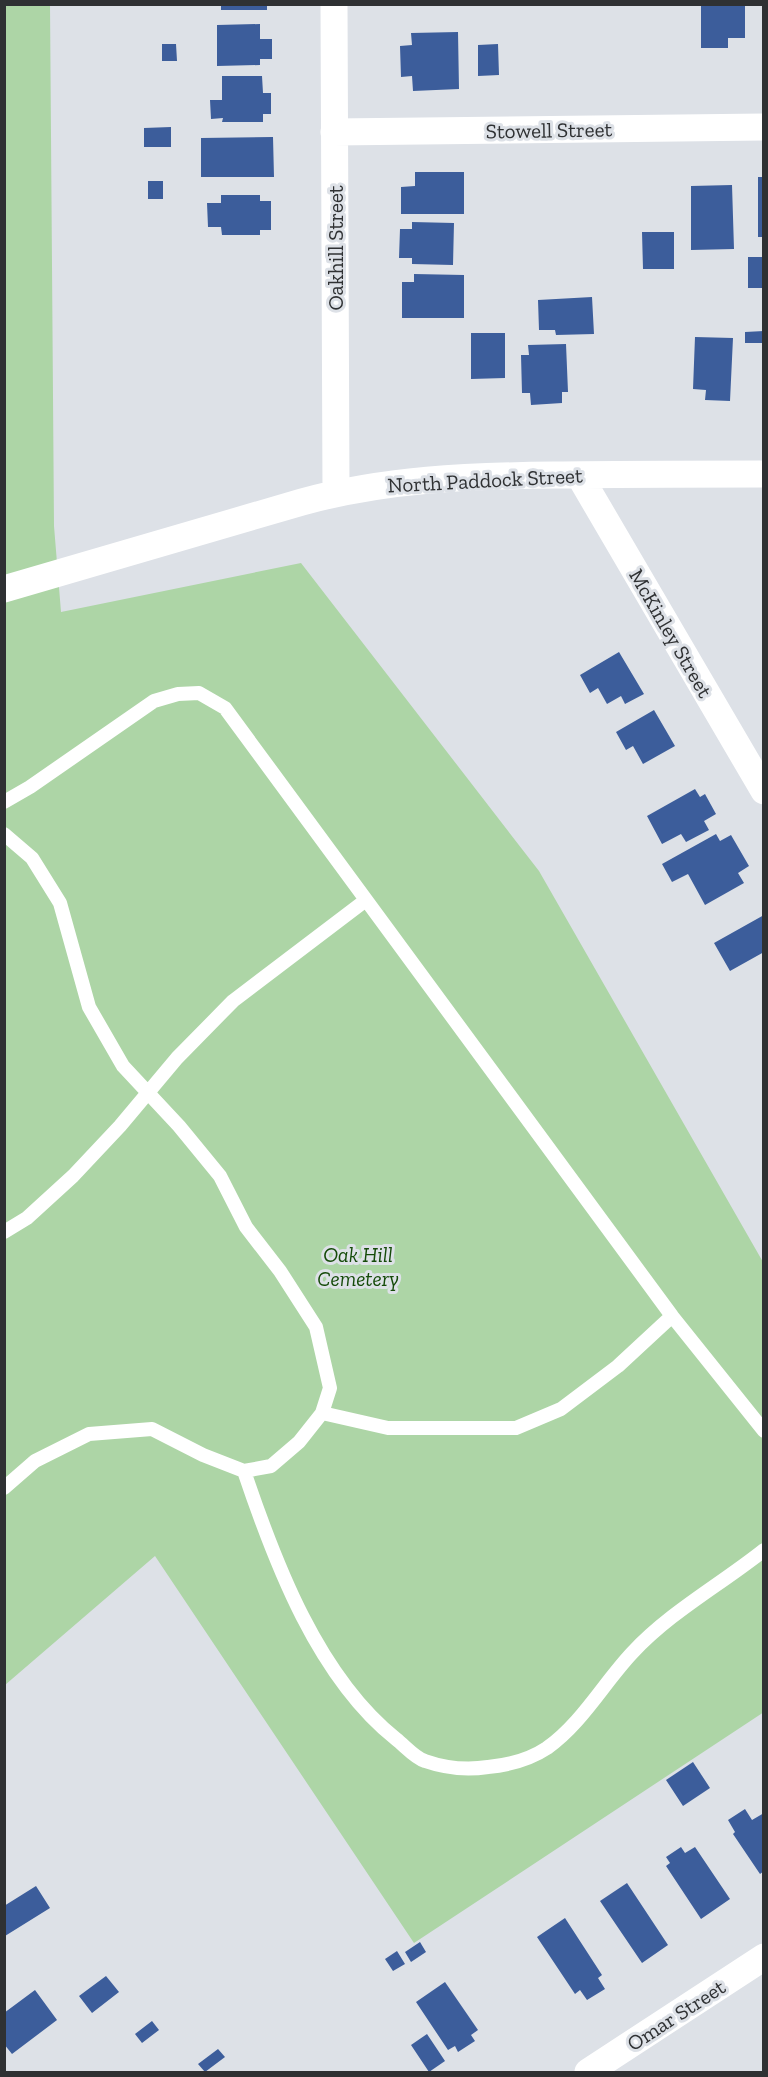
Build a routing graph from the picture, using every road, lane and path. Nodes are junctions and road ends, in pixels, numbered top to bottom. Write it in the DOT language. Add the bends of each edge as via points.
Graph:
graph roads {
  1 [pos="333,4"];
  2 [pos="764,127"];
  3 [pos="334,132"];
  4 [pos="764,474"];
  5 [pos="579,475"];
  6 [pos="336,492"];
  7 [pos="4,590"];
  8 [pos="764,791"];
  9 [pos="4,802"];
  10 [pos="4,834"];
  11 [pos="366,900"];
  12 [pos="148,1092"];
  13 [pos="4,1232"];
  14 [pos="672,1316"];
  15 [pos="322,1413"];
  16 [pos="764,1431"];
  17 [pos="244,1471"];
  18 [pos="4,1488"];
  19 [pos="764,1550"];
  20 [pos="764,1957"];
  21 [pos="588,2073"];
  1 -- 3 [label="street, Oakhill Street"];
  2 -- 3 [label="street, Stowell Street"];
  3 -- 6 [label="street, Oakhill Street"];
  4 -- 5 [label="street, North Paddock Street"];
  5 -- 6 [label="street, North Paddock Street" via="452,477"];
  5 -- 8 [label="street, McKinley Street"];
  6 -- 7 [label="street, North Paddock Street"];
  9 -- 11 [label="lane" via="154,701 200,693 225,708"];
  10 -- 12 [label="lane" via="32,858 60,903 89,1007 123,1066"];
  11 -- 12 [label="lane" via="233,1001"];
  11 -- 14 [label="lane"];
  12 -- 13 [label="lane" via="73,1176 27,1218"];
  12 -- 15 [label="lane" via="220,1176 246,1227 316,1327 330,1388"];
  14 -- 15 [label="lane" via="618,1366 561,1409 516,1428 388,1428"];
  14 -- 16 [label="lane"];
  15 -- 17 [label="lane" via="299,1442 271,1466"];
  17 -- 18 [label="lane" via="152,1429 89,1434 35,1461"];
  17 -- 19 [label="lane" via="295,1604 355,1701 423,1761 470,1769 513,1764 547,1748 580,1718 632,1654 670,1617"];
  20 -- 21 [label="street, Omar Street"];
}
